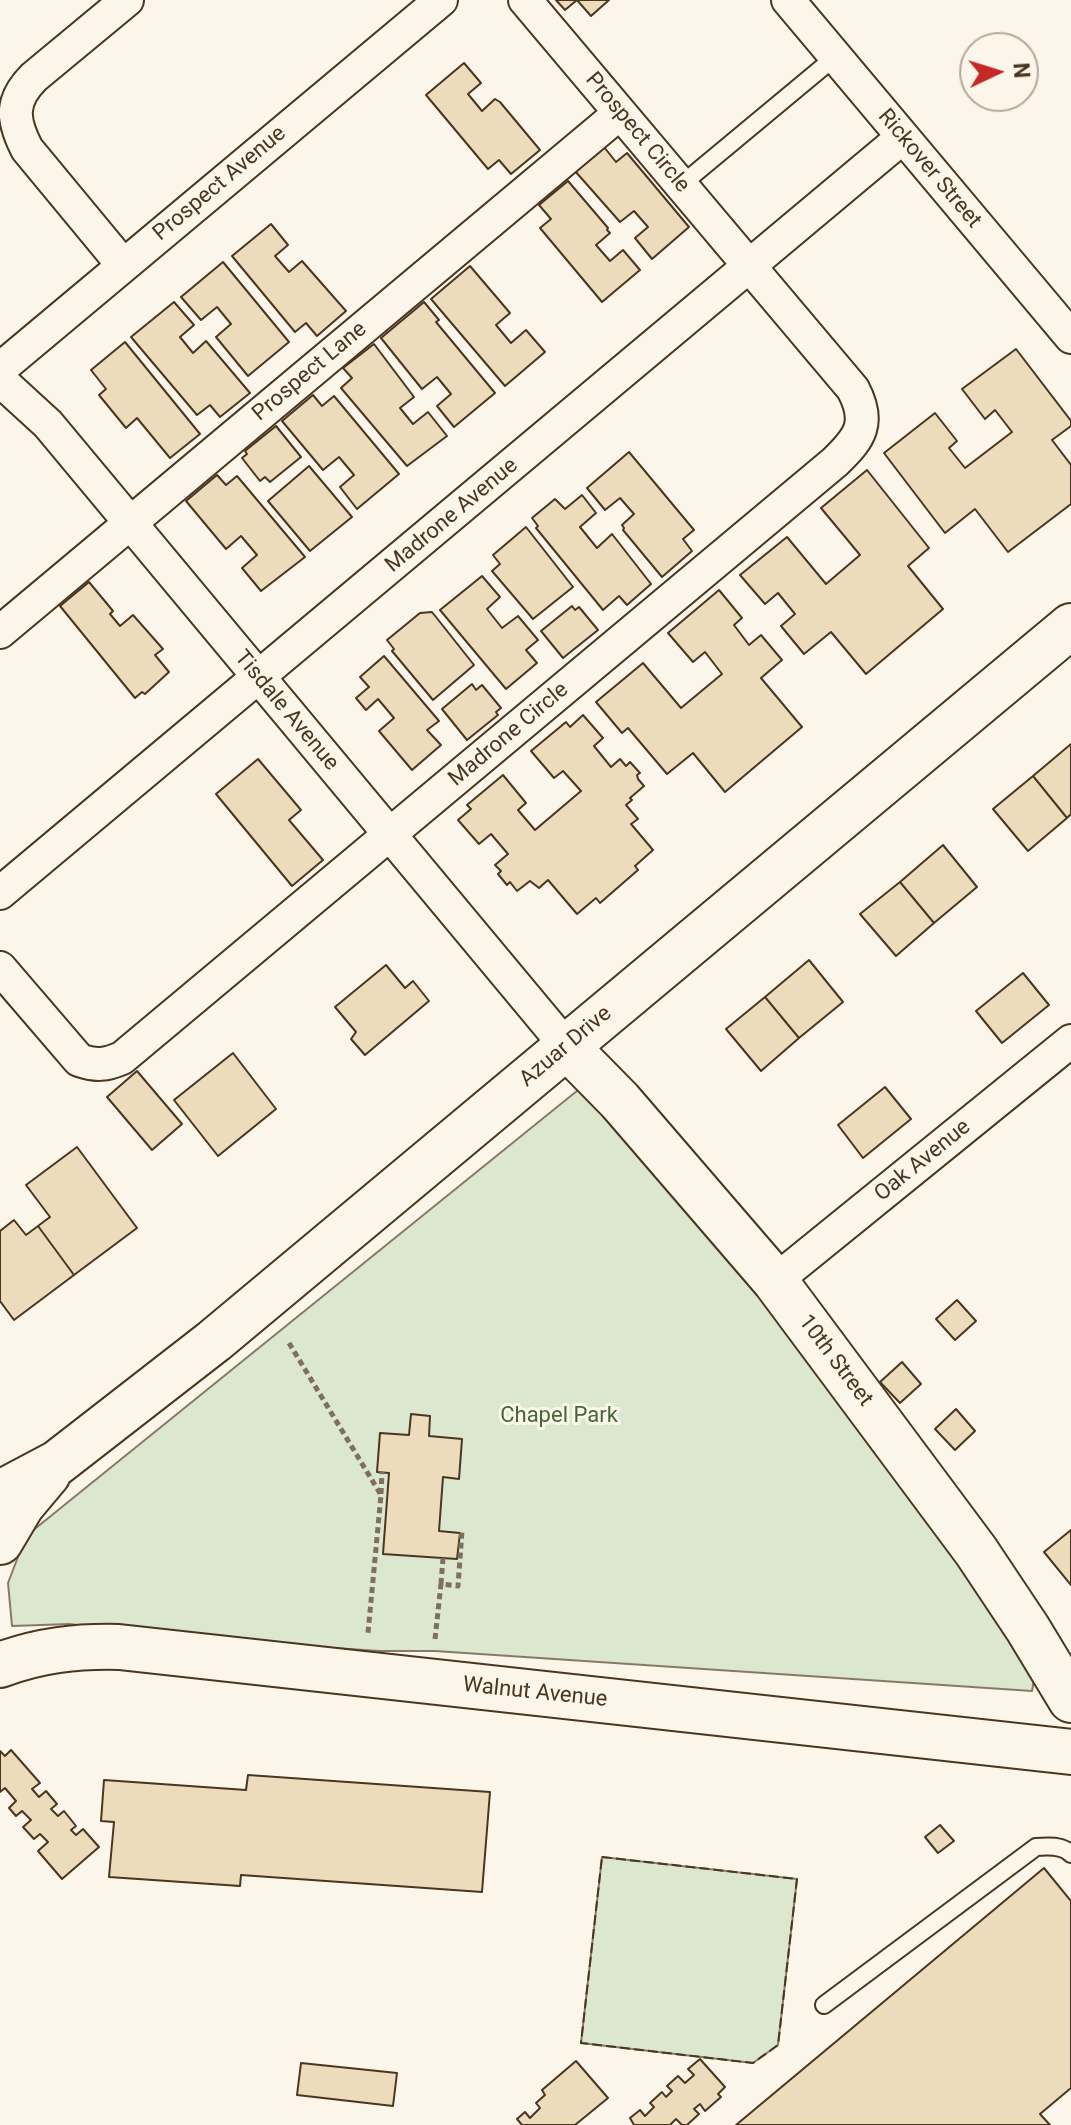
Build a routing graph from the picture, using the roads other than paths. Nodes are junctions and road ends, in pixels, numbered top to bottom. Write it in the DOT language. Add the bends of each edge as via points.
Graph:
graph roads {
  1 [pos="127,0"];
  2 [pos="441,0"];
  3 [pos="525,0"];
  4 [pos="788,0"];
  5 [pos="835,57"];
  6 [pos="620,113"];
  7 [pos="903,137"];
  8 [pos="681,185"];
  9 [pos="123,265"];
  10 [pos="750,266"];
  11 [pos="1071,337"];
  12 [pos="0,369"];
  13 [pos="0,380"];
  14 [pos="130,523"];
  15 [pos="1071,626"];
  16 [pos="0,632"];
  17 [pos="258,677"];
  18 [pos="389,834"];
  19 [pos="0,893"];
  20 [pos="0,968"];
  21 [pos="1071,1041"];
  22 [pos="566,1046"];
  23 [pos="775,1281"];
  24 [pos="57,1463"];
  25 [pos="0,1493"];
  26 [pos="0,1542"];
  27 [pos="0,1665"];
  28 [pos="1071,1700"];
  29 [pos="1071,1752"];
  30 [pos="1071,1854"];
  31 [pos="824,2005"];
  1 -- 9 [label="street" via="34,77 15,109 17,130 27,149"];
  2 -- 9 [label="street, Prospect Avenue"];
  3 -- 6 [label="street, Prospect Circle"];
  4 -- 5 [label="street, Rickover Street"];
  5 -- 7 [label="street, Rickover Street"];
  5 -- 8 [label="lane"];
  6 -- 8 [label="street, Prospect Circle"];
  6 -- 14 [label="street, Prospect Lane"];
  7 -- 10 [label="street, Madrone Avenue"];
  7 -- 11 [label="street, Rickover Street"];
  8 -- 10 [label="street, Prospect Circle"];
  9 -- 12 [label="street, Prospect Avenue"];
  10 -- 17 [label="street, Madrone Avenue"];
  10 -- 18 [label="street, Madrone Circle" via="853,389 863,423 855,442"];
  13 -- 14 [label="street, Tisdale Avenue" via="48,424"];
  14 -- 16 [label="street, Prospect Lane"];
  14 -- 17 [label="street, Tisdale Avenue"];
  15 -- 22 [label="street, Azuar Drive"];
  17 -- 18 [label="street, Tisdale Avenue"];
  17 -- 19 [label="street, Madrone Avenue"];
  18 -- 20 [label="street, Madrone Circle" via="109,1064 79,1060"];
  18 -- 22 [label="street, Tisdale Avenue"];
  21 -- 23 [label="street, Oak Avenue"];
  22 -- 23 [label="street, 10th Street"];
  22 -- 24 [label="street, Azuar Drive" via="214,1341"];
  23 -- 28 [label="street, 10th Street" via="976,1551"];
  24 -- 25 [label="street, Azuar Drive"];
  24 -- 26 [label="street, Azuar Drive"];
  27 -- 29 [label="street, Walnut Avenue" via="53,1649 119,1647"];
  30 -- 31 [label="lane" via="1036,1847"];
}
